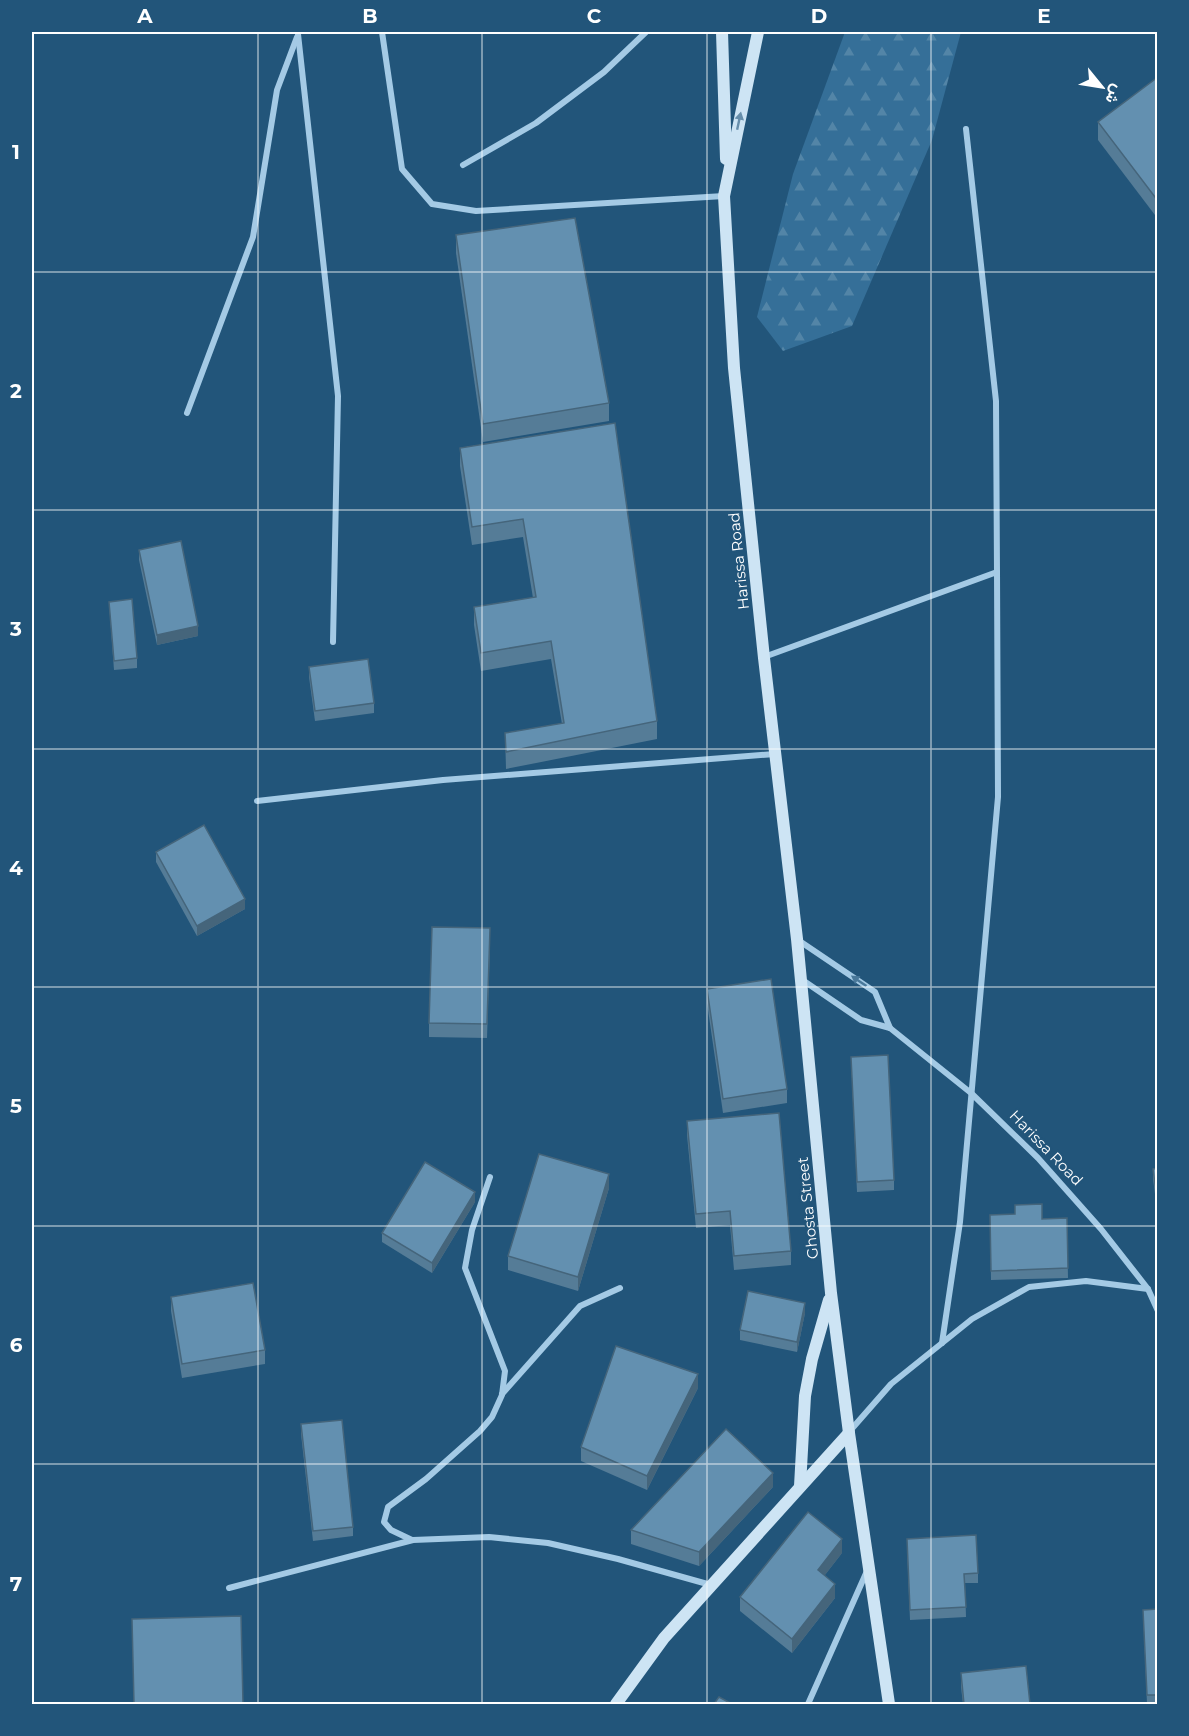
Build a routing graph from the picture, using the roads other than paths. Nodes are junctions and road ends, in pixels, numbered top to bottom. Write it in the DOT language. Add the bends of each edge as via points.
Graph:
graph roads {
  1 [pos="382,32"];
  2 [pos="646,32"];
  3 [pos="722,32"];
  4 [pos="758,32"];
  5 [pos="300,33"];
  6 [pos="966,129"];
  7 [pos="463,165"];
  8 [pos="727,178"];
  9 [pos="724,196"];
  10 [pos="187,413"];
  11 [pos="997,572"];
  12 [pos="333,642"];
  13 [pos="764,658"];
  14 [pos="775,754"];
  15 [pos="257,801"];
  16 [pos="797,939"];
  17 [pos="801,979"];
  18 [pos="890,1028"];
  19 [pos="971,1093"];
  20 [pos="490,1177"];
  21 [pos="620,1288"];
  22 [pos="1148,1289"];
  23 [pos="831,1293"];
  24 [pos="1158,1311"];
  25 [pos="942,1343"];
  26 [pos="502,1395"];
  27 [pos="849,1433"];
  28 [pos="800,1486"];
  29 [pos="413,1540"];
  30 [pos="869,1568"];
  31 [pos="712,1585"];
  32 [pos="229,1588"];
  33 [pos="615,1704"];
  34 [pos="808,1704"];
  35 [pos="889,1704"];
  1 -- 9 [label="street" via="402,169 432,204 476,211"];
  2 -- 7 [label="street" via="604,72 536,123"];
  3 -- 8 [label="main road, Harissa Road"];
  8 -- 4 [label="main road, Harissa Road, one-way"];
  5 -- 10 [label="street" via="277,90 253,237"];
  5 -- 12 [label="street" via="338,396"];
  6 -- 11 [label="street" via="996,401"];
  8 -- 9 [label="main road, Harissa Road"];
  9 -- 13 [label="main road, Harissa Road" via="734,368"];
  11 -- 13 [label="street"];
  11 -- 19 [label="street" via="998,797"];
  13 -- 14 [label="main road, Harissa Road"];
  14 -- 15 [label="street" via="443,780"];
  14 -- 16 [label="main road, Harissa Road"];
  16 -- 17 [label="main road, Harissa Road"];
  18 -- 16 [label="street, Harissa Road, one-way" via="875,992"];
  17 -- 18 [label="street, Harissa Road" via="861,1020"];
  17 -- 23 [label="main road, Ghosta Street"];
  18 -- 19 [label="street, Harissa Road"];
  19 -- 22 [label="street, Harissa Road" via="1038,1158"];
  19 -- 25 [label="street" via="960,1222"];
  20 -- 26 [label="street" via="472,1230 465,1268 505,1371"];
  21 -- 26 [label="street" via="580,1306"];
  22 -- 24 [label="street, Harissa Road"];
  22 -- 25 [label="street" via="1086,1281 1029,1287 972,1319"];
  23 -- 27 [label="main road, Ghosta Street"];
  23 -- 28 [label="main road" via="805,1396"];
  25 -- 27 [label="street" via="891,1384"];
  26 -- 29 [label="street" via="480,1431 388,1508 384,1521 391,1530"];
  27 -- 28 [label="main road"];
  27 -- 30 [label="main road, Ghosta Street"];
  28 -- 31 [label="main road"];
  29 -- 31 [label="street" via="489,1537 548,1543"];
  29 -- 32 [label="street"];
  30 -- 34 [label="street"];
  30 -- 35 [label="main road, Ghosta Street"];
  31 -- 33 [label="main road" via="664,1638"];
}
